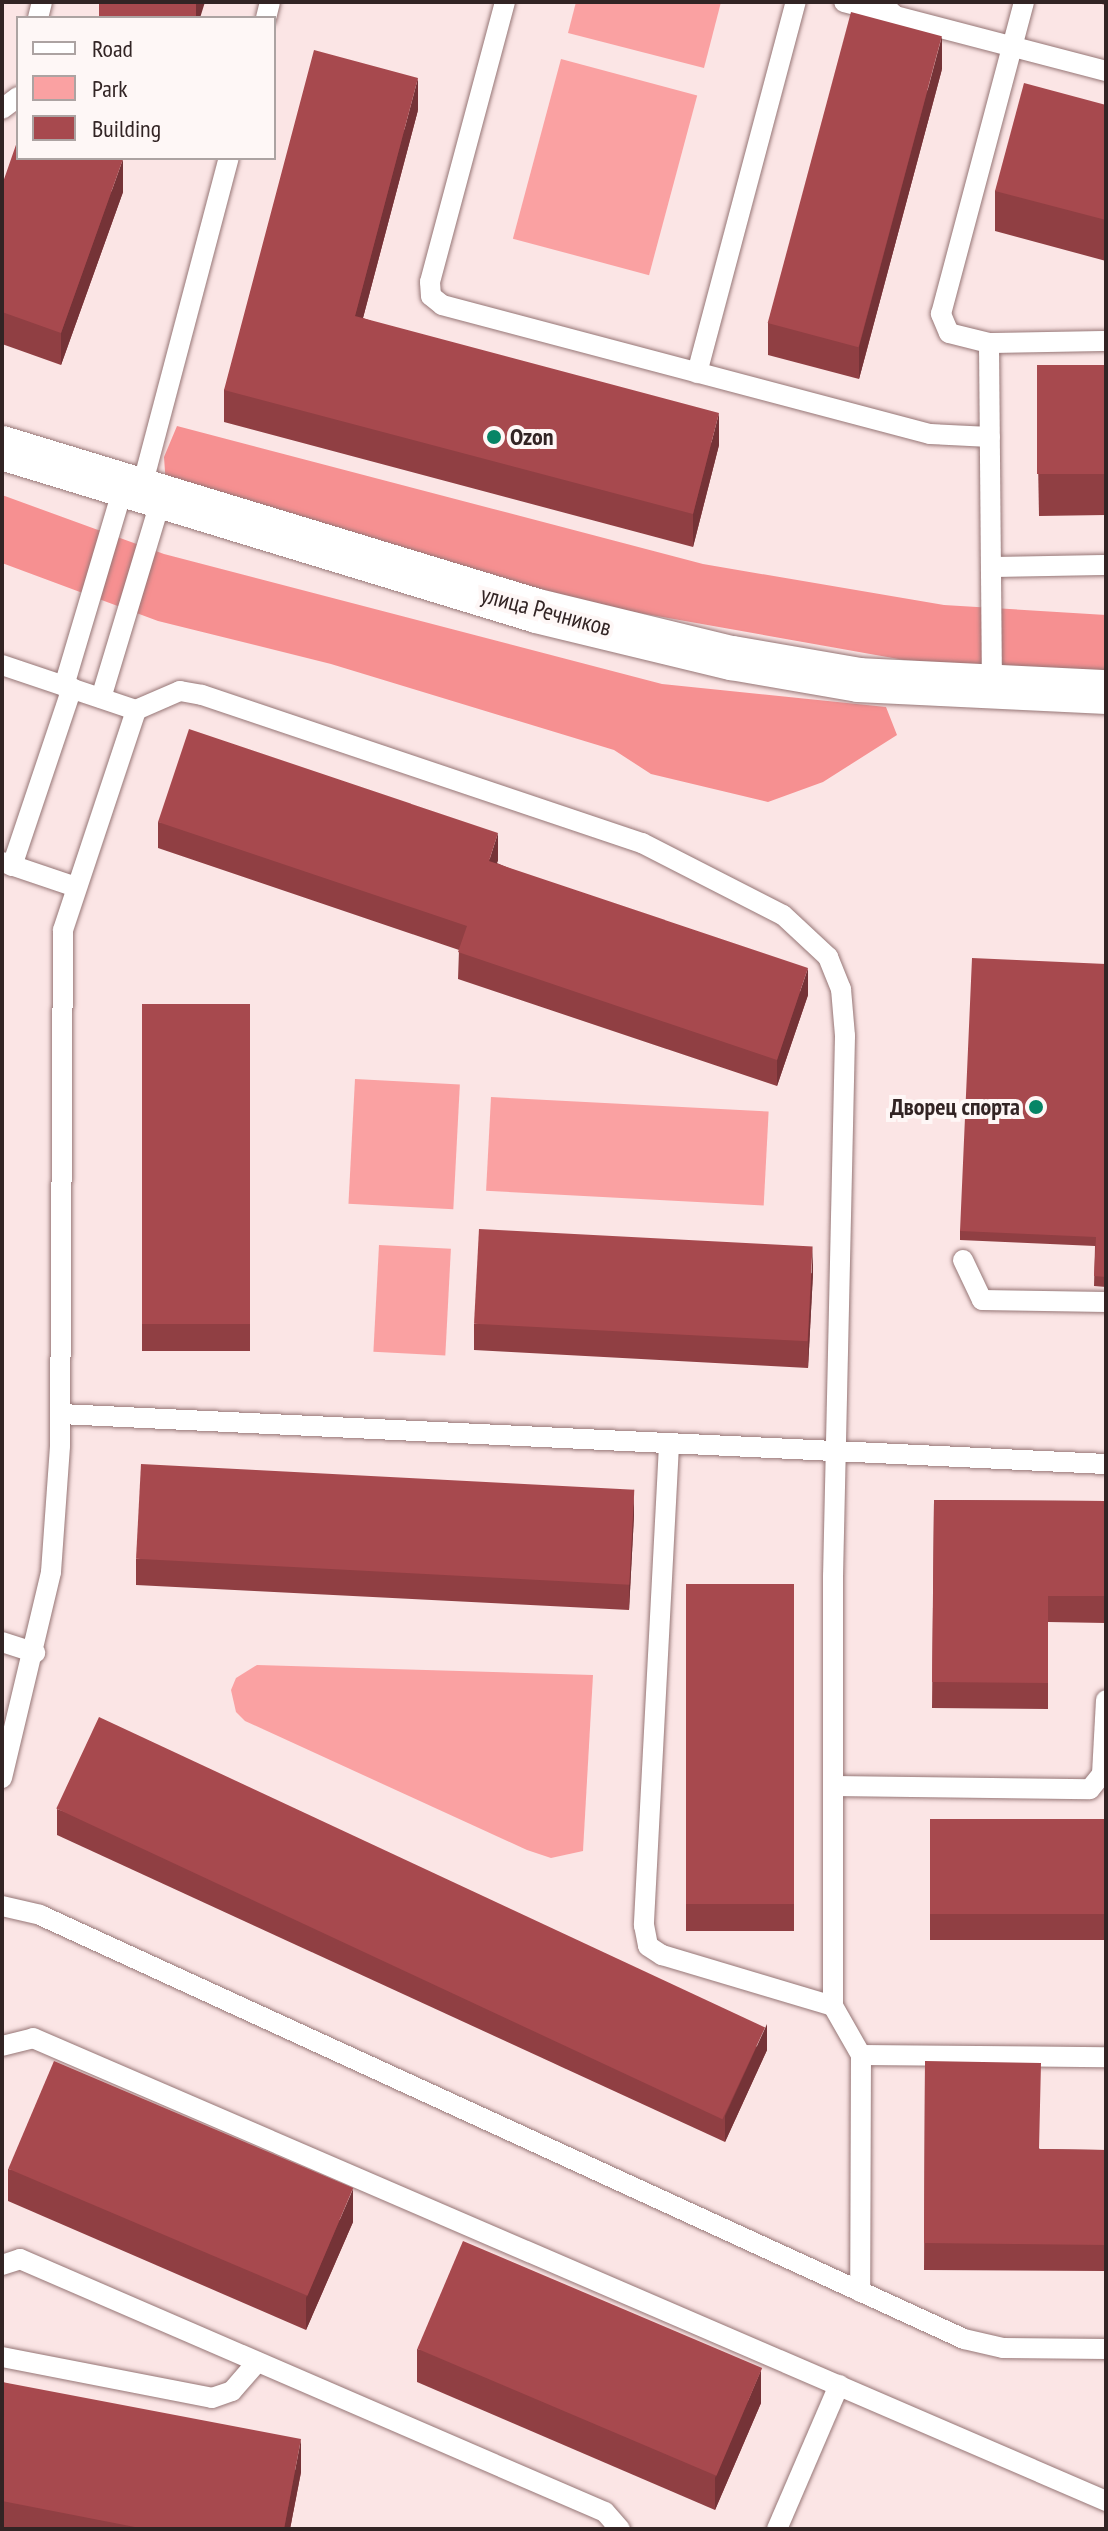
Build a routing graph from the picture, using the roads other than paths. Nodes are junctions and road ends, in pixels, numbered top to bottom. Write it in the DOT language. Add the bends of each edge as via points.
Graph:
graph roads {
  1 [pos="505,2"];
  2 [pos="796,2"];
  3 [pos="844,2"];
  4 [pos="1024,2"];
  5 [pos="888,9"];
  6 [pos="1012,46"];
  7 [pos="1106,71"];
  8 [pos="228,160"];
  9 [pos="1106,341"];
  10 [pos="989,343"];
  11 [pos="697,373"];
  12 [pos="990,437"];
  13 [pos="2,448"];
  14 [pos="142,490"];
  15 [pos="1106,565"];
  16 [pos="991,567"];
  17 [pos="2,665"];
  18 [pos="68,687"];
  19 [pos="992,688"];
  20 [pos="1106,692"];
  21 [pos="101,698"];
  22 [pos="136,710"];
  23 [pos="7,864"];
  24 [pos="76,887"];
  25 [pos="963,1260"];
  26 [pos="1106,1302"];
  27 [pos="61,1414"];
  28 [pos="669,1445"];
  29 [pos="836,1453"];
  30 [pos="1106,1464"];
  31 [pos="2,1642"];
  32 [pos="35,1653"];
  33 [pos="1106,1700"];
  34 [pos="2,1778"];
  35 [pos="833,1786"];
  36 [pos="2,1906"];
  37 [pos="833,2006"];
  38 [pos="2,2046"];
  39 [pos="861,2055"];
  40 [pos="1106,2057"];
  41 [pos="2,2265"];
  42 [pos="860,2292"];
  43 [pos="1106,2349"];
  44 [pos="2,2357"];
  45 [pos="257,2362"];
  46 [pos="839,2385"];
  47 [pos="1106,2501"];
  48 [pos="620,2529"];
  49 [pos="777,2529"];
  1 -- 11 [label="lane" via="430,282 431,296 442,305"];
  2 -- 11 [label="lane"];
  3 -- 5 [label="lane"];
  4 -- 6 [label="lane"];
  5 -- 6 [label="lane"];
  6 -- 7 [label="lane"];
  6 -- 10 [label="lane" via="941,314 949,333"];
  8 -- 14 [label="lane"];
  9 -- 10 [label="lane"];
  10 -- 12 [label="lane"];
  11 -- 12 [label="lane" via="930,434"];
  12 -- 16 [label="lane"];
  13 -- 14 [label="street, улица Речников"];
  14 -- 18 [label="lane"];
  14 -- 19 [label="street, улица Речников" via="537,611 732,658 859,680"];
  14 -- 21 [label="lane"];
  15 -- 16 [label="lane"];
  16 -- 19 [label="lane"];
  17 -- 18 [label="lane"];
  18 -- 21 [label="lane"];
  18 -- 23 [label="lane"];
  19 -- 20 [label="street, улица Речников"];
  21 -- 22 [label="lane"];
  22 -- 24 [label="lane"];
  22 -- 29 [label="lane" via="180,691 202,695 642,843 783,915 828,957 841,989 845,1036"];
  23 -- 24 [label="lane"];
  24 -- 27 [label="lane" via="61,949"];
  25 -- 26 [label="lane" via="982,1300"];
  27 -- 28 [label="lane"];
  27 -- 32 [label="lane" via="51,1572"];
  28 -- 29 [label="lane"];
  28 -- 37 [label="lane" via="645,1911 648,1946 662,1955"];
  29 -- 30 [label="lane"];
  29 -- 35 [label="lane"];
  31 -- 32 [label="lane"];
  32 -- 34 [label="lane"];
  33 -- 35 [label="lane" via="1102,1774 1090,1789"];
  35 -- 37 [label="lane"];
  36 -- 42 [label="lane" via="40,1915"];
  37 -- 39 [label="lane"];
  38 -- 46 [label="lane" via="33,2038"];
  39 -- 40 [label="lane"];
  39 -- 42 [label="lane"];
  41 -- 45 [label="lane" via="20,2259"];
  42 -- 43 [label="lane" via="983,2345"];
  44 -- 45 [label="lane" via="212,2398 232,2391"];
  45 -- 48 [label="lane" via="605,2512"];
  46 -- 47 [label="lane"];
  46 -- 49 [label="lane"];
}
